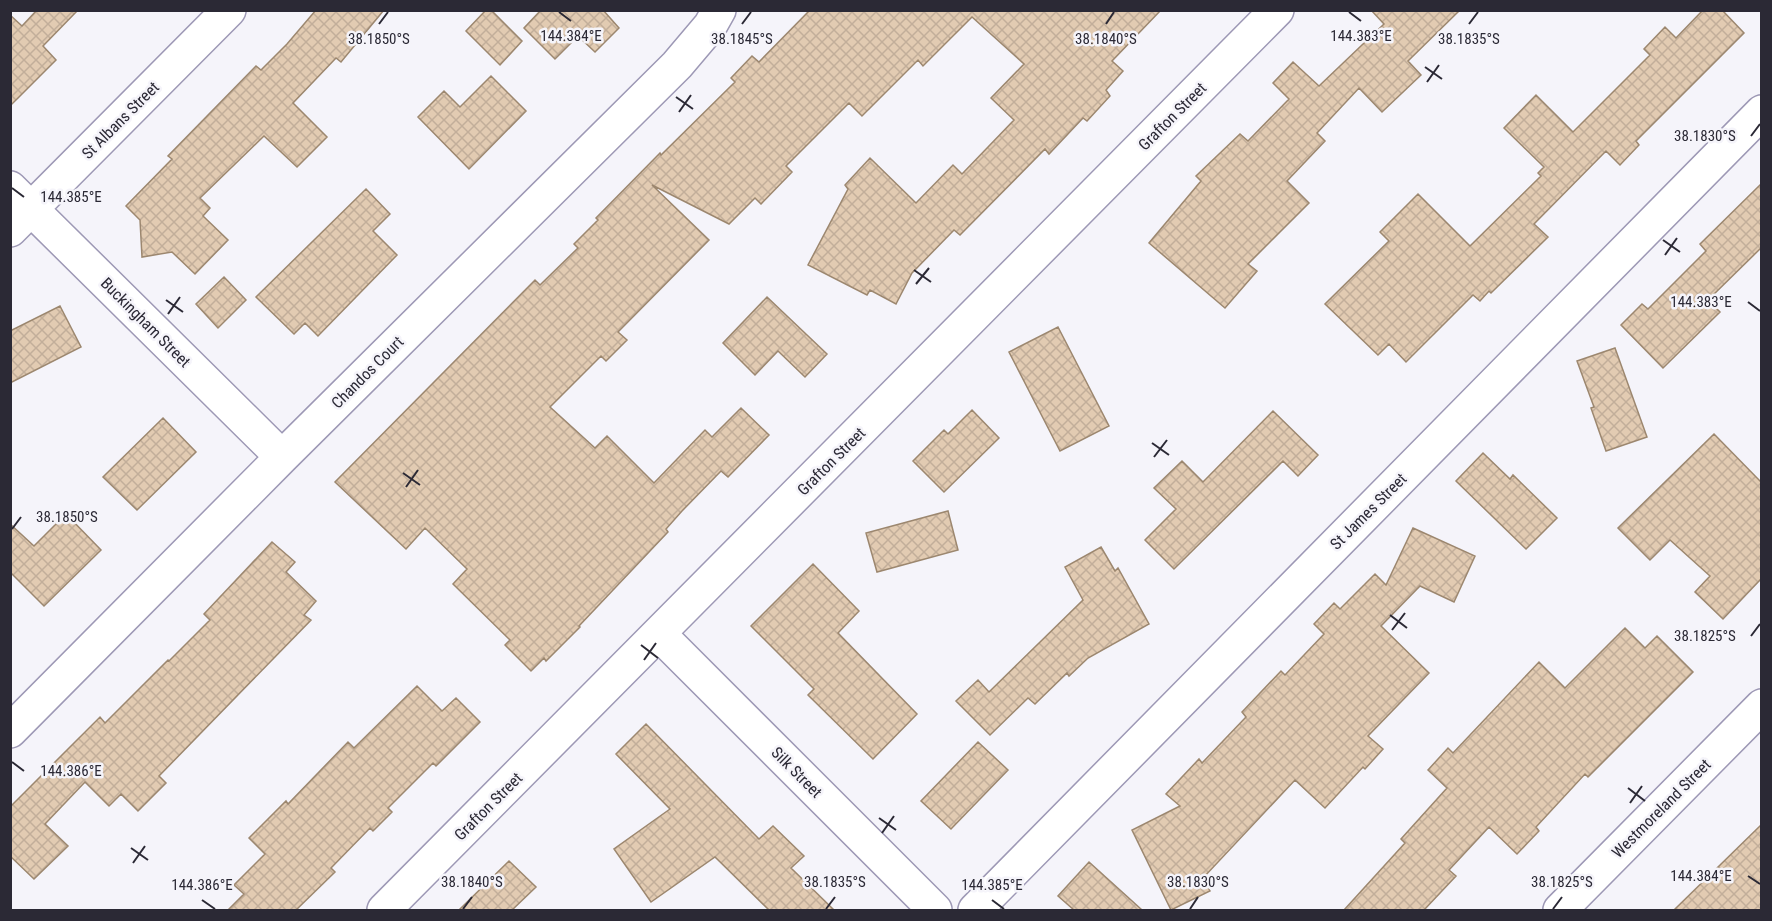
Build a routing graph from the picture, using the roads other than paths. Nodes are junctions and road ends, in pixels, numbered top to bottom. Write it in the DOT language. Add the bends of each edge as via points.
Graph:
graph roads {
  1 [pos="229,10"];
  2 [pos="719,10"];
  3 [pos="1276,10"];
  4 [pos="1761,112"];
  5 [pos="18,209"];
  6 [pos="282,456"];
  7 [pos="659,634"];
  8 [pos="1761,706"];
  9 [pos="10,731"];
  10 [pos="384,910"];
  11 [pos="935,910"];
  12 [pos="975,910"];
  13 [pos="1560,910"];
  1 -- 5 [label="street, St Albans Street"];
  2 -- 6 [label="street, Chandos Court" via="677,65"];
  3 -- 7 [label="street, Grafton Street"];
  4 -- 12 [label="street, St James Street"];
  5 -- 6 [label="street, Buckingham Street"];
  6 -- 9 [label="street, Chandos Court"];
  7 -- 10 [label="street, Grafton Street"];
  7 -- 11 [label="street, Silk Street"];
  8 -- 13 [label="street, Westmoreland Street"];
}
